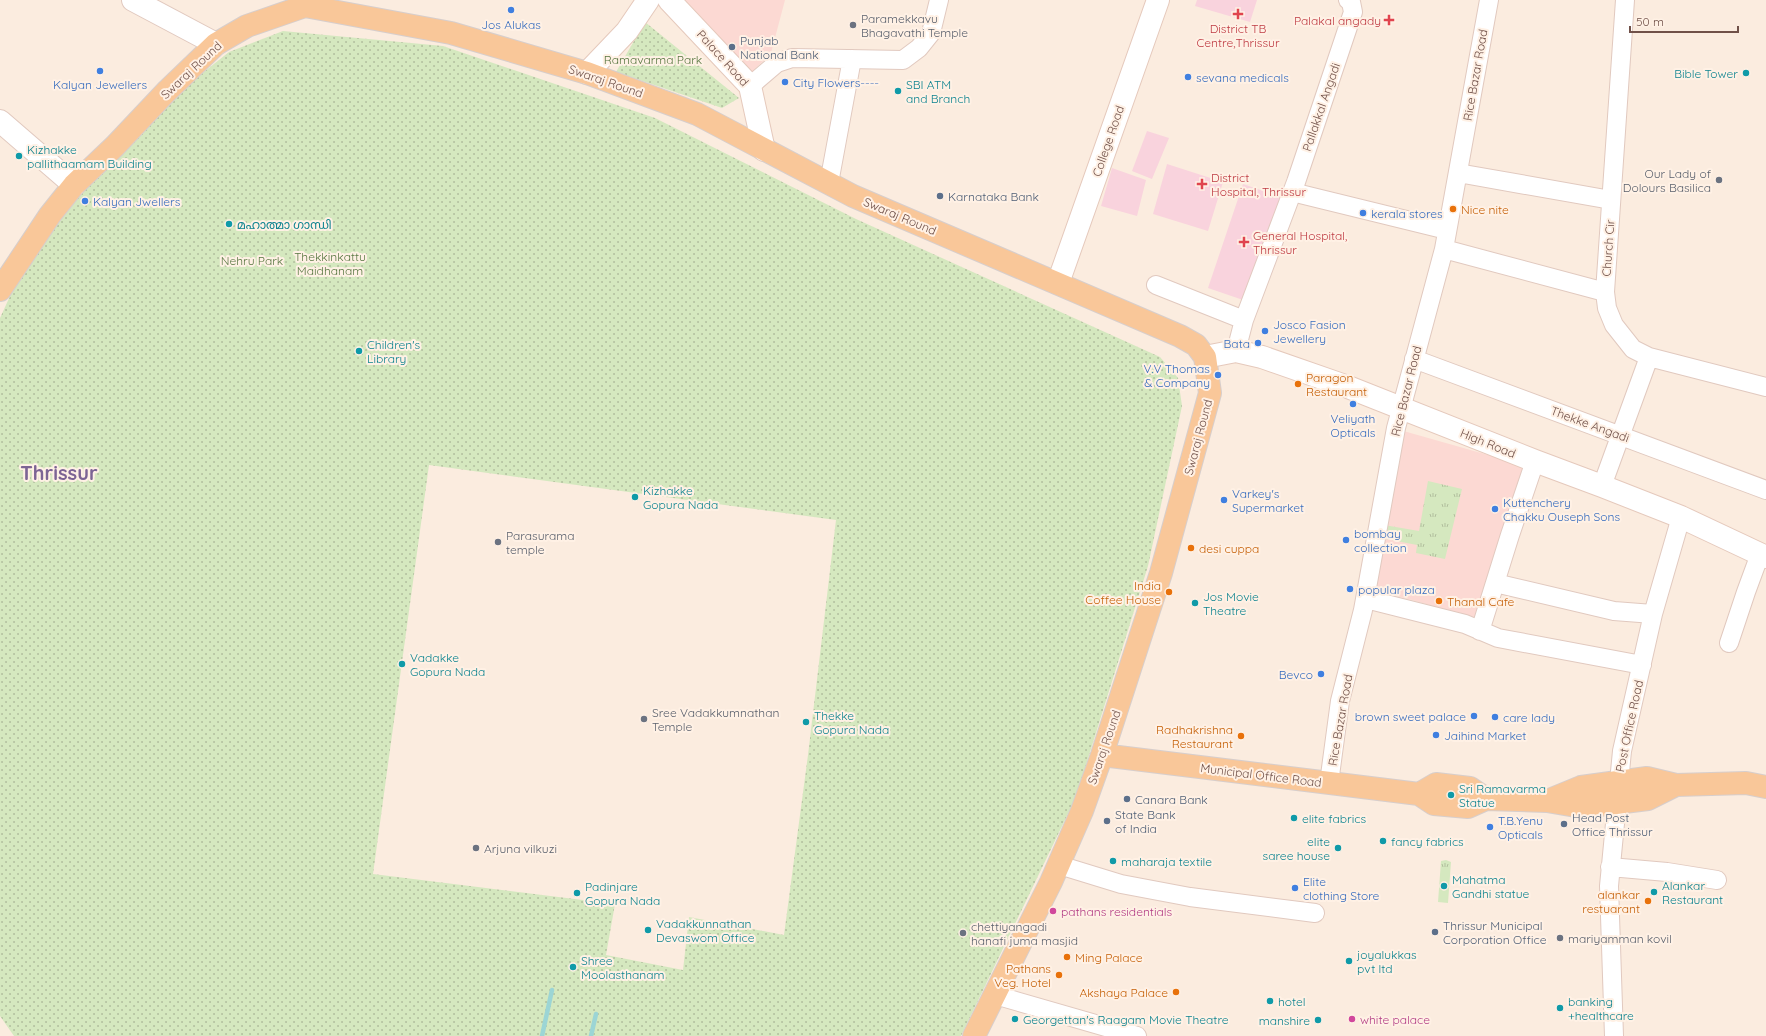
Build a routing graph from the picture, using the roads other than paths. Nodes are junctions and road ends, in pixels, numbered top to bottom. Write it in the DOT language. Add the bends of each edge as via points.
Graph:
graph roads {
  1 [pos="133,0"];
  2 [pos="648,0"];
  3 [pos="669,0"];
  4 [pos="939,0"];
  5 [pos="1158,0"];
  6 [pos="1348,0"];
  7 [pos="1489,0"];
  8 [pos="1625,0"];
  9 [pos="216,44"];
  10 [pos="852,59"];
  11 [pos="587,73"];
  12 [pos="750,86"];
  13 [pos="0,121"];
  14 [pos="764,150"];
  15 [pos="1458,173"];
  16 [pos="829,183"];
  17 [pos="74,185"];
  18 [pos="1292,192"];
  19 [pos="1611,200"];
  20 [pos="1447,230"];
  21 [pos="1444,248"];
  22 [pos="1058,283"];
  23 [pos="1156,285"];
  24 [pos="0,290"];
  25 [pos="1604,292"];
  26 [pos="1244,320"];
  27 [pos="1236,350"];
  28 [pos="1205,357"];
  29 [pos="1649,357"];
  30 [pos="1414,359"];
  31 [pos="1766,387"];
  32 [pos="1401,407"];
  33 [pos="1621,435"];
  34 [pos="1535,462"];
  35 [pos="1602,486"];
  36 [pos="1766,490"];
  37 [pos="1681,517"];
  38 [pos="1763,556"];
  39 [pos="1496,583"];
  40 [pos="1366,599"];
  41 [pos="1653,614"];
  42 [pos="1480,631"];
  43 [pos="1729,643"];
  44 [pos="1642,665"];
  45 [pos="1102,755"];
  46 [pos="1329,783"];
  47 [pos="1766,787"];
  48 [pos="1617,793"];
  49 [pos="1058,865"];
  50 [pos="1610,867"];
  51 [pos="1717,880"];
  52 [pos="1315,913"];
  53 [pos="995,995"];
  54 [pos="974,1036"];
  55 [pos="1137,1036"];
  56 [pos="1614,1036"];
  1 -- 9 [label="main road"];
  2 -- 11 [label="main road" via="627,31"];
  3 -- 12 [label="main road, Palace Road"];
  4 -- 10 [label="street" via="931,33 919,48 903,60"];
  5 -- 22 [label="main road, College Road"];
  6 -- 18 [label="street, Pallakkal Angadi" via="1353,12"];
  7 -- 15 [label="street, Rice Bazar Road"];
  8 -- 19 [label="street, Church Cir"];
  9 -- 11 [label="main road, Swaraj Round" via="247,26 305,6 450,33"];
  9 -- 17 [label="main road, Swaraj Round"];
  10 -- 12 [label="street" via="792,58 777,63"];
  10 -- 16 [label="street"];
  11 -- 14 [label="main road, Swaraj Round" via="697,114"];
  12 -- 14 [label="main road, Palace Road"];
  13 -- 17 [label="main road"];
  14 -- 16 [label="main road, Swaraj Round"];
  15 -- 19 [label="street"];
  15 -- 20 [label="street, Rice Bazar Road"];
  16 -- 22 [label="main road, Swaraj Round" via="888,211"];
  17 -- 24 [label="main road, Swaraj Round" via="50,215"];
  18 -- 20 [label="street"];
  18 -- 26 [label="street, Pallakkal Angadi"];
  19 -- 25 [label="street, Church Cir"];
  20 -- 21 [label="street, Rice Bazar Road"];
  21 -- 25 [label="street"];
  21 -- 30 [label="street, Rice Bazar Road"];
  22 -- 28 [label="main road, Swaraj Round" via="1180,336 1196,345"];
  23 -- 26 [label="street"];
  25 -- 29 [label="street, Church Cir" via="1614,325 1633,349"];
  26 -- 27 [label="street, Pallakkal Angadi"];
  27 -- 28 [label="main road, High Road"];
  27 -- 32 [label="main road, High Road"];
  28 -- 45 [label="main road, Swaraj Round" via="1210,393 1161,573"];
  29 -- 31 [label="street, Church Cir"];
  29 -- 33 [label="street"];
  30 -- 32 [label="street, Rice Bazar Road"];
  30 -- 33 [label="street, Thekke Angadi"];
  32 -- 34 [label="main road, High Road"];
  32 -- 40 [label="street, Rice Bazar Road"];
  33 -- 35 [label="street"];
  33 -- 36 [label="street, Thekke Angadi"];
  34 -- 35 [label="main road, High Road"];
  34 -- 39 [label="street"];
  35 -- 37 [label="main road, High Road"];
  37 -- 38 [label="main road, High Road"];
  37 -- 41 [label="street, Post Office Road"];
  38 -- 43 [label="street" via="1746,592"];
  39 -- 41 [label="street" via="1614,611"];
  39 -- 42 [label="street"];
  40 -- 42 [label="street" via="1465,624"];
  40 -- 46 [label="street, Rice Bazar Road" via="1340,701"];
  41 -- 44 [label="street, Post Office Road"];
  42 -- 44 [label="street" via="1498,638"];
  44 -- 48 [label="street, Post Office Road" via="1622,751"];
  45 -- 46 [label="main road, Municipal Office Road"];
  45 -- 49 [label="main road, Swaraj Round" via="1082,811"];
  46 -- 48 [label="main road, Municipal Office Road" via="1419,794 1436,784 1470,788 1486,799 1547,801 1581,787"];
  47 -- 48 [label="main road, Municipal Office Road" via="1746,783 1676,785 1647,778"];
  48 -- 50 [label="street, Post Office Road"];
  49 -- 52 [label="street" via="1136,887 1190,897"];
  49 -- 53 [label="main road, Swaraj Round"];
  50 -- 51 [label="street"];
  50 -- 56 [label="street, Post Office Road"];
  53 -- 54 [label="main road, Swaraj Round"];
  53 -- 55 [label="street"];
}
